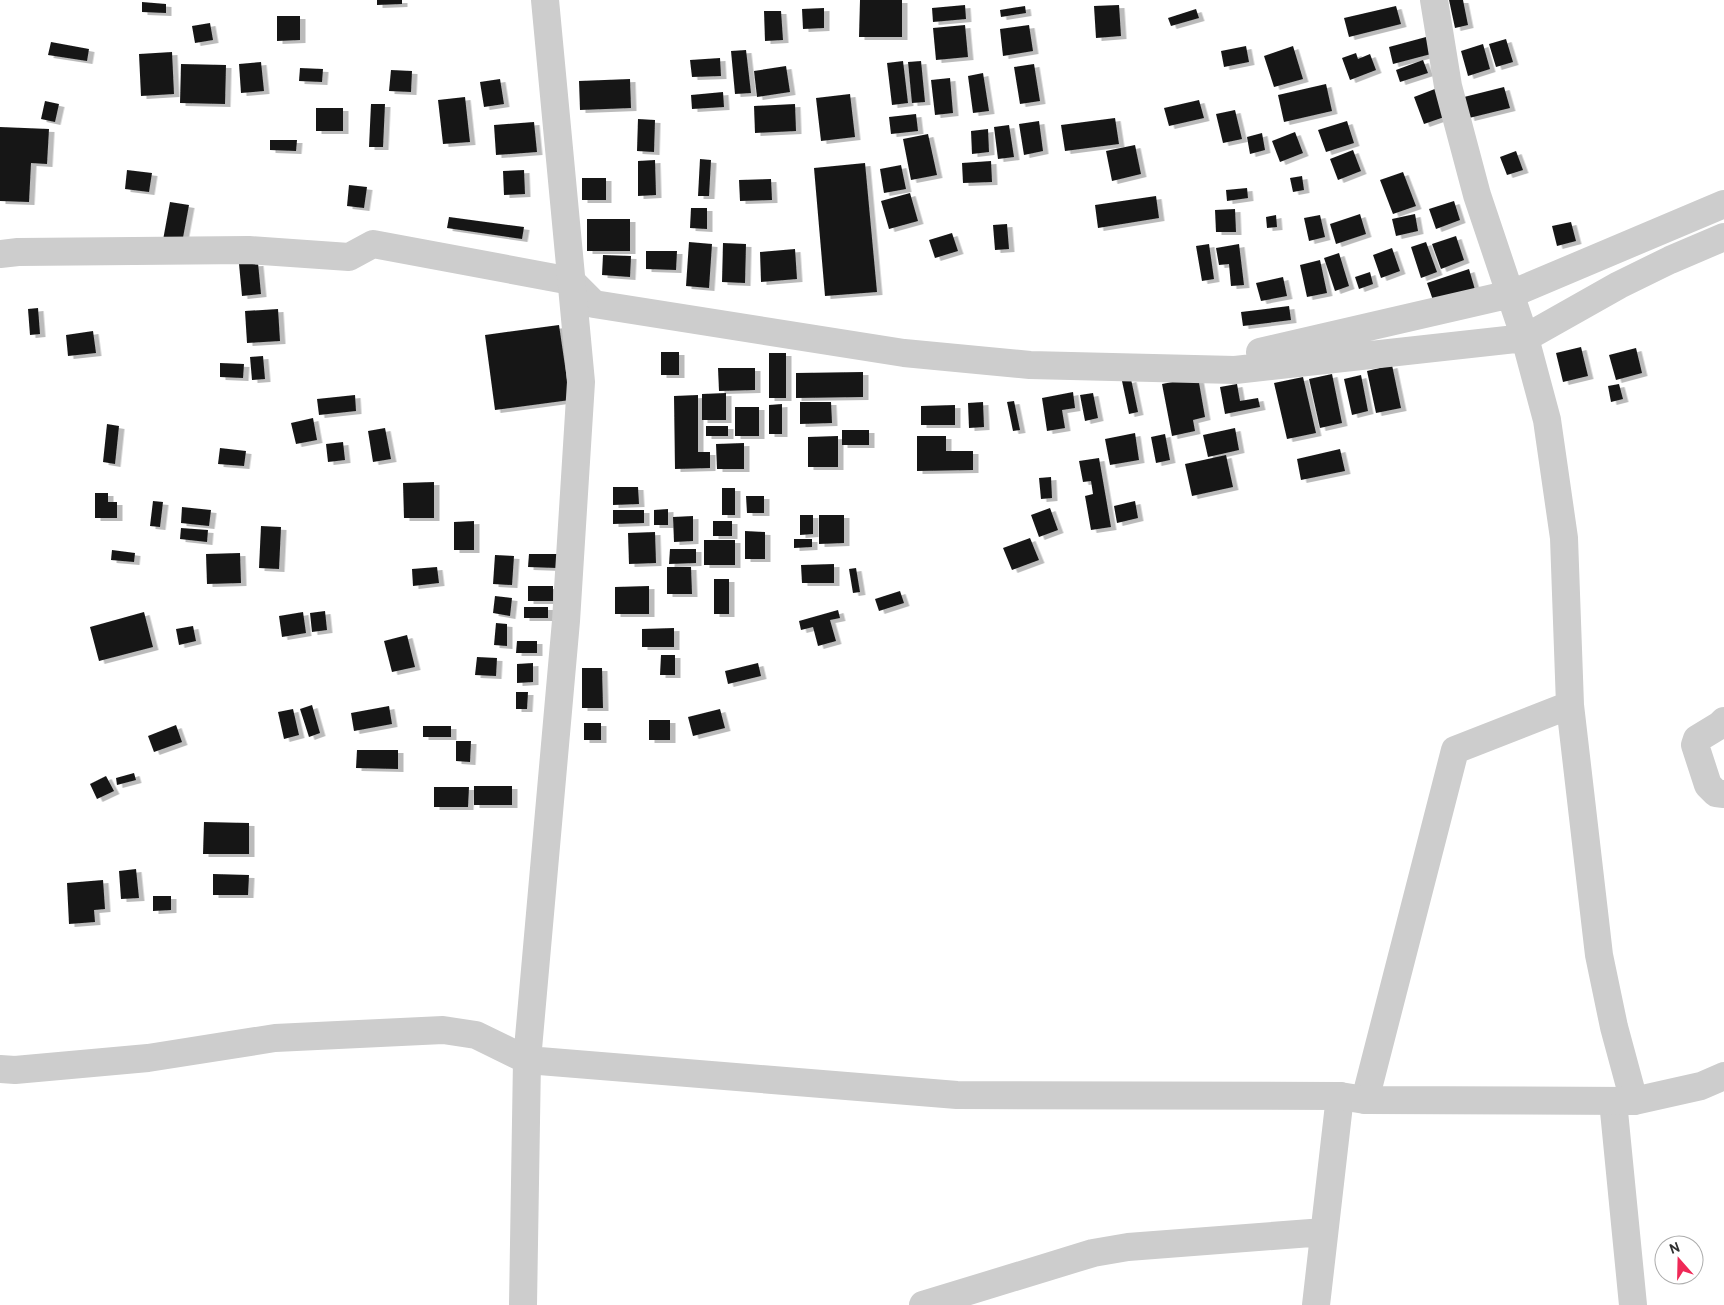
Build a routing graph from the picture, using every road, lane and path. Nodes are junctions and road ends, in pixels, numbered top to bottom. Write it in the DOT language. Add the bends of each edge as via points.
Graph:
graph roads {
  1 [pos="545,0"];
  2 [pos="1434,0"];
  3 [pos="1724,204"];
  4 [pos="1724,237"];
  5 [pos="0,254"];
  6 [pos="571,281"];
  7 [pos="1511,294"];
  8 [pos="1525,338"];
  9 [pos="1178,369"];
  10 [pos="1570,705"];
  11 [pos="1724,721"];
  12 [pos="1724,794"];
  13 [pos="528,1060"];
  14 [pos="0,1069"];
  15 [pos="1724,1076"];
  16 [pos="1353,1098"];
  17 [pos="1623,1101"];
  18 [pos="1324,1232"];
  19 [pos="523,1305"];
  20 [pos="923,1305"];
  21 [pos="1316,1305"];
  22 [pos="1633,1305"];
  1 -- 6 [label="street"];
  2 -- 7 [label="street" via="1448,86 1477,194"];
  3 -- 7 [label="street"];
  4 -- 8 [label="street" via="1619,284"];
  5 -- 6 [label="street" via="249,250 349,257 373,244"];
  6 -- 9 [label="street" via="594,304 904,353 1030,364"];
  6 -- 13 [label="street" via="581,382 566,621"];
  7 -- 8 [label="street"];
  7 -- 9 [label="street"];
  8 -- 9 [label="street" via="1235,370"];
  8 -- 10 [label="street" via="1546,420 1564,538"];
  10 -- 16 [label="street" via="1455,750"];
  10 -- 17 [label="street" via="1599,955 1614,1027"];
  11 -- 12 [label="street" via="1697,739 1695,745 1708,785 1716,793"];
  13 -- 14 [label="street" via="476,1036 443,1030 275,1038 148,1058"];
  13 -- 16 [label="street" via="957,1095"];
  13 -- 19 [label="street"];
  15 -- 17 [label="street" via="1701,1086"];
  16 -- 17 [label="street"];
  16 -- 18 [label="street"];
  17 -- 22 [label="street"];
  18 -- 20 [label="street" via="1119,1248"];
  18 -- 21 [label="street"];
}
